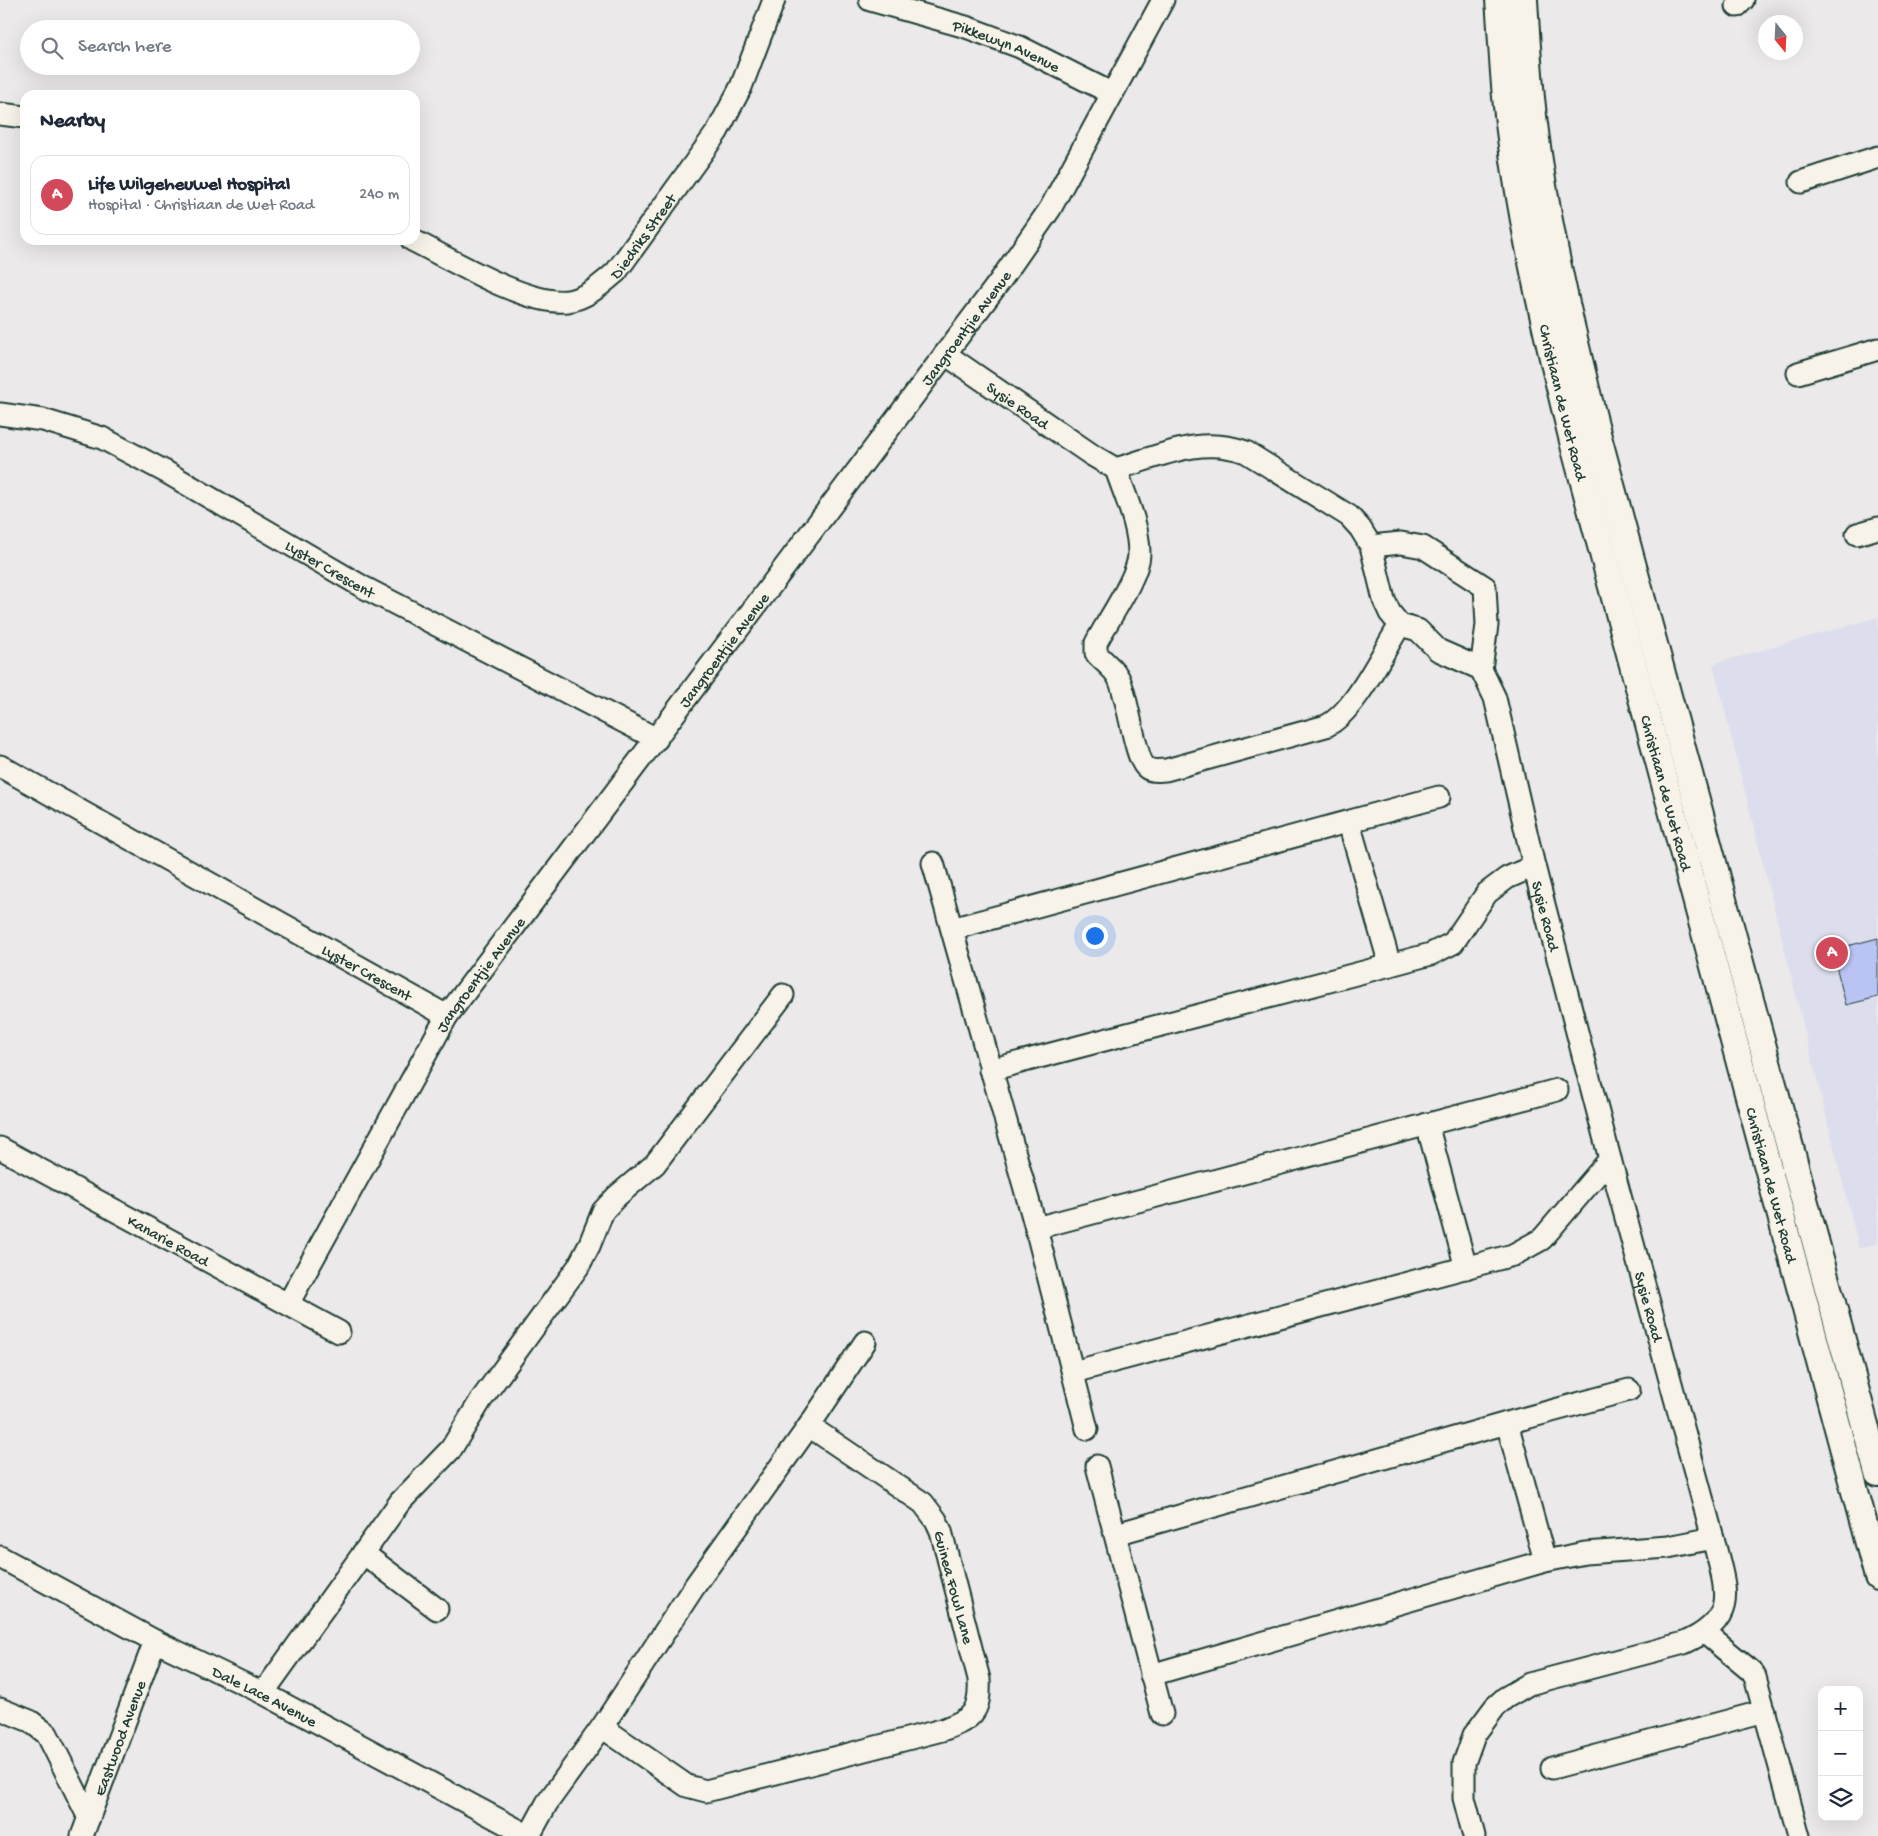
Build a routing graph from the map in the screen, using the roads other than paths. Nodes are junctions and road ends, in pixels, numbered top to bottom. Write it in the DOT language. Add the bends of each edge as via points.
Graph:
graph roads {
  1 [pos="774,0"];
  2 [pos="870,0"];
  3 [pos="1163,0"];
  4 [pos="1499,0"];
  5 [pos="1524,0"];
  6 [pos="1111,93"];
  7 [pos="0,114"];
  8 [pos="20,116"];
  9 [pos="1878,157"];
  10 [pos="1801,182"];
  11 [pos="420,244"];
  12 [pos="1878,348"];
  13 [pos="945,354"];
  14 [pos="1798,373"];
  15 [pos="0,414"];
  16 [pos="1116,469"];
  17 [pos="1878,528"];
  18 [pos="1857,534"];
  19 [pos="1371,546"];
  20 [pos="1400,625"];
  21 [pos="1481,669"];
  22 [pos="657,739"];
  23 [pos="0,766"];
  24 [pos="1439,797"];
  25 [pos="1349,823"];
  26 [pos="933,863"];
  27 [pos="1534,866"];
  28 [pos="952,929"];
  29 [pos="1390,965"];
  30 [pos="783,995"];
  31 [pos="446,1016"];
  32 [pos="990,1070"];
  33 [pos="1557,1090"];
  34 [pos="1427,1124"];
  35 [pos="0,1148"];
  36 [pos="1610,1159"];
  37 [pos="1036,1228"];
  38 [pos="1466,1268"];
  39 [pos="288,1304"];
  40 [pos="339,1332"];
  41 [pos="865,1342"];
  42 [pos="1073,1372"];
  43 [pos="1629,1390"];
  44 [pos="1507,1423"];
  45 [pos="809,1426"];
  46 [pos="1087,1429"];
  47 [pos="1097,1466"];
  48 [pos="1878,1473"];
  49 [pos="1116,1534"];
  50 [pos="1713,1538"];
  51 [pos="363,1553"];
  52 [pos="0,1557"];
  53 [pos="1545,1561"];
  54 [pos="1878,1576"];
  55 [pos="437,1609"];
  56 [pos="1706,1633"];
  57 [pos="155,1640"];
  58 [pos="1152,1675"];
  59 [pos="263,1693"];
  60 [pos="0,1709"];
  61 [pos="1765,1711"];
  62 [pos="1162,1714"];
  63 [pos="602,1727"];
  64 [pos="1552,1768"];
  65 [pos="86,1827"];
  66 [pos="529,1836"];
  67 [pos="1474,1836"];
  68 [pos="1799,1836"];
  1 -- 11 [label="street, Diedriks Street" via="741,87 717,132 616,272 598,288 569,301 544,301 524,296"];
  2 -- 6 [label="street, Pikkewyn Avenue" via="966,27 1020,47"];
  3 -- 6 [label="street, Jangroentjie Avenue"];
  4 -- 54 [label="main road, Christiaan de Wet Road" via="1507,106 1526,233 1543,316 1578,458"];
  5 -- 48 [label="main road, Christiaan de Wet Road" via="1531,99 1546,202 1578,357"];
  6 -- 13 [label="street, Jangroentjie Avenue" via="1050,209"];
  7 -- 8 [label="street"];
  9 -- 10 [label="street"];
  12 -- 14 [label="street"];
  13 -- 16 [label="street, Sysie Road"];
  13 -- 22 [label="street, Jangroentjie Avenue"];
  15 -- 22 [label="street, Lyster Crescent" via="43,420 102,438 363,587"];
  16 -- 19 [label="street" via="1182,449 1204,445 1228,446 1246,452 1348,516"];
  16 -- 20 [label="street" via="1136,527 1139,556 1131,580 1096,643 1096,653 1119,678 1141,762 1148,768 1166,770 1336,721 1350,706"];
  17 -- 18 [label="street"];
  19 -- 20 [label="street" via="1384,600"];
  19 -- 21 [label="street" via="1401,543 1423,548 1485,586 1487,625"];
  20 -- 21 [label="street" via="1418,630 1438,650"];
  21 -- 27 [label="street, Sysie Road" via="1495,698"];
  22 -- 31 [label="street, Jangroentjie Avenue"];
  23 -- 31 [label="street, Lyster Crescent"];
  24 -- 25 [label="street"];
  25 -- 28 [label="street"];
  25 -- 29 [label="street"];
  26 -- 28 [label="street"];
  27 -- 29 [label="street" via="1507,878 1486,893 1453,943 1431,954"];
  27 -- 36 [label="street, Sysie Road"];
  28 -- 32 [label="street"];
  29 -- 32 [label="street"];
  30 -- 51 [label="street" via="654,1164 603,1211 578,1267 481,1400 451,1449 400,1502"];
  31 -- 39 [label="street, Jangroentjie Avenue"];
  32 -- 37 [label="street"];
  33 -- 34 [label="street"];
  34 -- 37 [label="street"];
  34 -- 38 [label="street"];
  35 -- 39 [label="street, Kanarie Road"];
  36 -- 38 [label="street" via="1542,1239 1513,1255"];
  36 -- 50 [label="street, Sysie Road"];
  37 -- 42 [label="street"];
  38 -- 42 [label="street"];
  39 -- 40 [label="street, Kanarie Road"];
  41 -- 45 [label="street"];
  42 -- 46 [label="street"];
  43 -- 44 [label="street"];
  44 -- 49 [label="street"];
  44 -- 53 [label="street"];
  45 -- 63 [label="street" via="694,1587"];
  45 -- 63 [label="street, Guinea Fowl Lane" via="923,1503 936,1520 980,1679 980,1701 975,1711 969,1718 942,1730 706,1791 687,1786"];
  47 -- 49 [label="street"];
  49 -- 58 [label="street"];
  50 -- 53 [label="street" via="1668,1547 1585,1553"];
  50 -- 56 [label="street, Sysie Road" via="1725,1601 1718,1619"];
  51 -- 55 [label="street"];
  51 -- 59 [label="street"];
  52 -- 57 [label="street, Dale Lace Avenue"];
  53 -- 58 [label="street"];
  56 -- 61 [label="street" via="1751,1671"];
  56 -- 67 [label="street" via="1684,1643 1529,1684 1505,1698 1484,1718 1470,1743 1464,1763 1464,1798"];
  57 -- 59 [label="street, Dale Lace Avenue"];
  57 -- 65 [label="street, Eastwood Avenue"];
  58 -- 62 [label="street"];
  59 -- 66 [label="street, Dale Lace Avenue"];
  60 -- 65 [label="street" via="30,1721 47,1734"];
  61 -- 64 [label="street"];
  61 -- 68 [label="street"];
  63 -- 66 [label="street" via="547,1803"];
}
